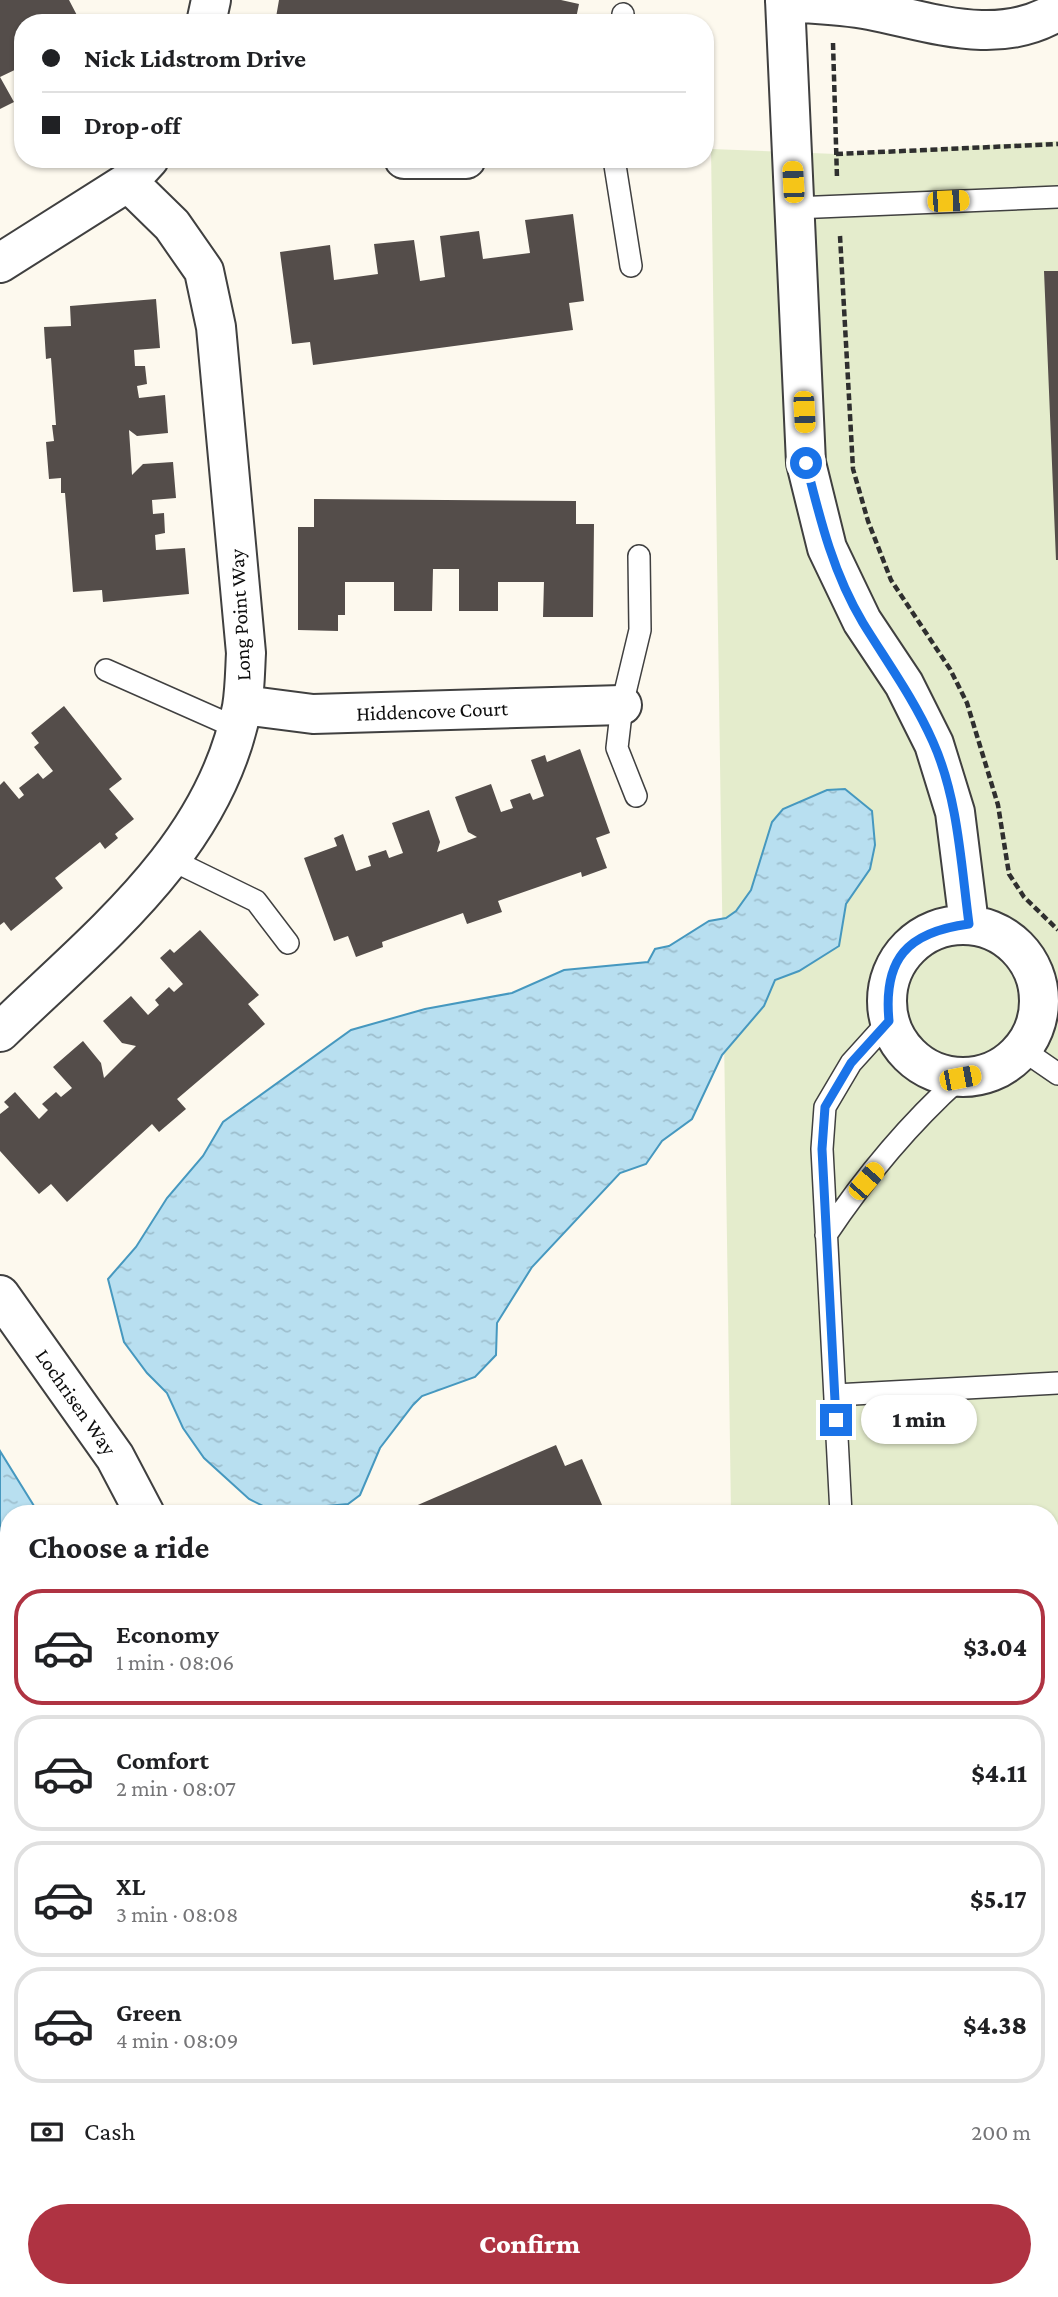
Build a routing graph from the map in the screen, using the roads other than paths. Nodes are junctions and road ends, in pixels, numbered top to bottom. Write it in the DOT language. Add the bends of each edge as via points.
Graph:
graph roads {
  1 [pos="785,1"];
  2 [pos="1058,11"];
  3 [pos="615,168"];
  4 [pos="139,171"];
  5 [pos="1058,197"];
  6 [pos="794,208"];
  7 [pos="0,263"];
  8 [pos="631,266"];
  9 [pos="639,556"];
  10 [pos="106,670"];
  11 [pos="622,705"];
  12 [pos="240,716"];
  13 [pos="636,796"];
  14 [pos="172,860"];
  15 [pos="969,924"];
  16 [pos="288,943"];
  17 [pos="889,1021"];
  18 [pos="0,1031"];
  19 [pos="1023,1050"];
  20 [pos="1058,1074"];
  21 [pos="960,1078"];
  22 [pos="826,1234"];
  23 [pos="0,1295"];
  24 [pos="1058,1383"];
  25 [pos="835,1395"];
  26 [pos="140,1505"];
  27 [pos="841,1505"];
  1 -- 2 [label="street" via="869,10 979,31 1015,26"];
  1 -- 6 [label="street"];
  3 -- 8 [label="lane"];
  4 -- 7 [label="street"];
  4 -- 12 [label="street, Long Point Way" via="204,271 216,327 246,653"];
  5 -- 6 [label="lane"];
  6 -- 15 [label="street" via="806,463 827,548 862,621 904,684 934,744 954,813"];
  9 -- 11 [label="lane" via="640,630"];
  10 -- 12 [label="lane"];
  11 -- 12 [label="street, Hiddencove Court"];
  11 -- 13 [label="lane" via="617,748"];
  12 -- 14 [label="street, Long Point Way" via="212,794"];
  14 -- 16 [label="lane" via="256,901"];
  14 -- 18 [label="street, Long Point Way" via="152,886"];
  15 -- 17 [label="street" via="939,928 914,942 895,964 886,992"];
  15 -- 19 [label="street" via="1008,938 1034,970 1040,1012"];
  17 -- 21 [label="street" via="903,1050 929,1070"];
  17 -- 22 [label="lane" via="851,1063 825,1107"];
  19 -- 20 [label="lane"];
  19 -- 21 [label="street" via="995,1071"];
  21 -- 22 [label="lane" via="857,1191"];
  22 -- 25 [label="lane"];
  23 -- 26 [label="street, Lochrisen Way" via="115,1457"];
  24 -- 25 [label="lane"];
  25 -- 27 [label="lane"];
}
